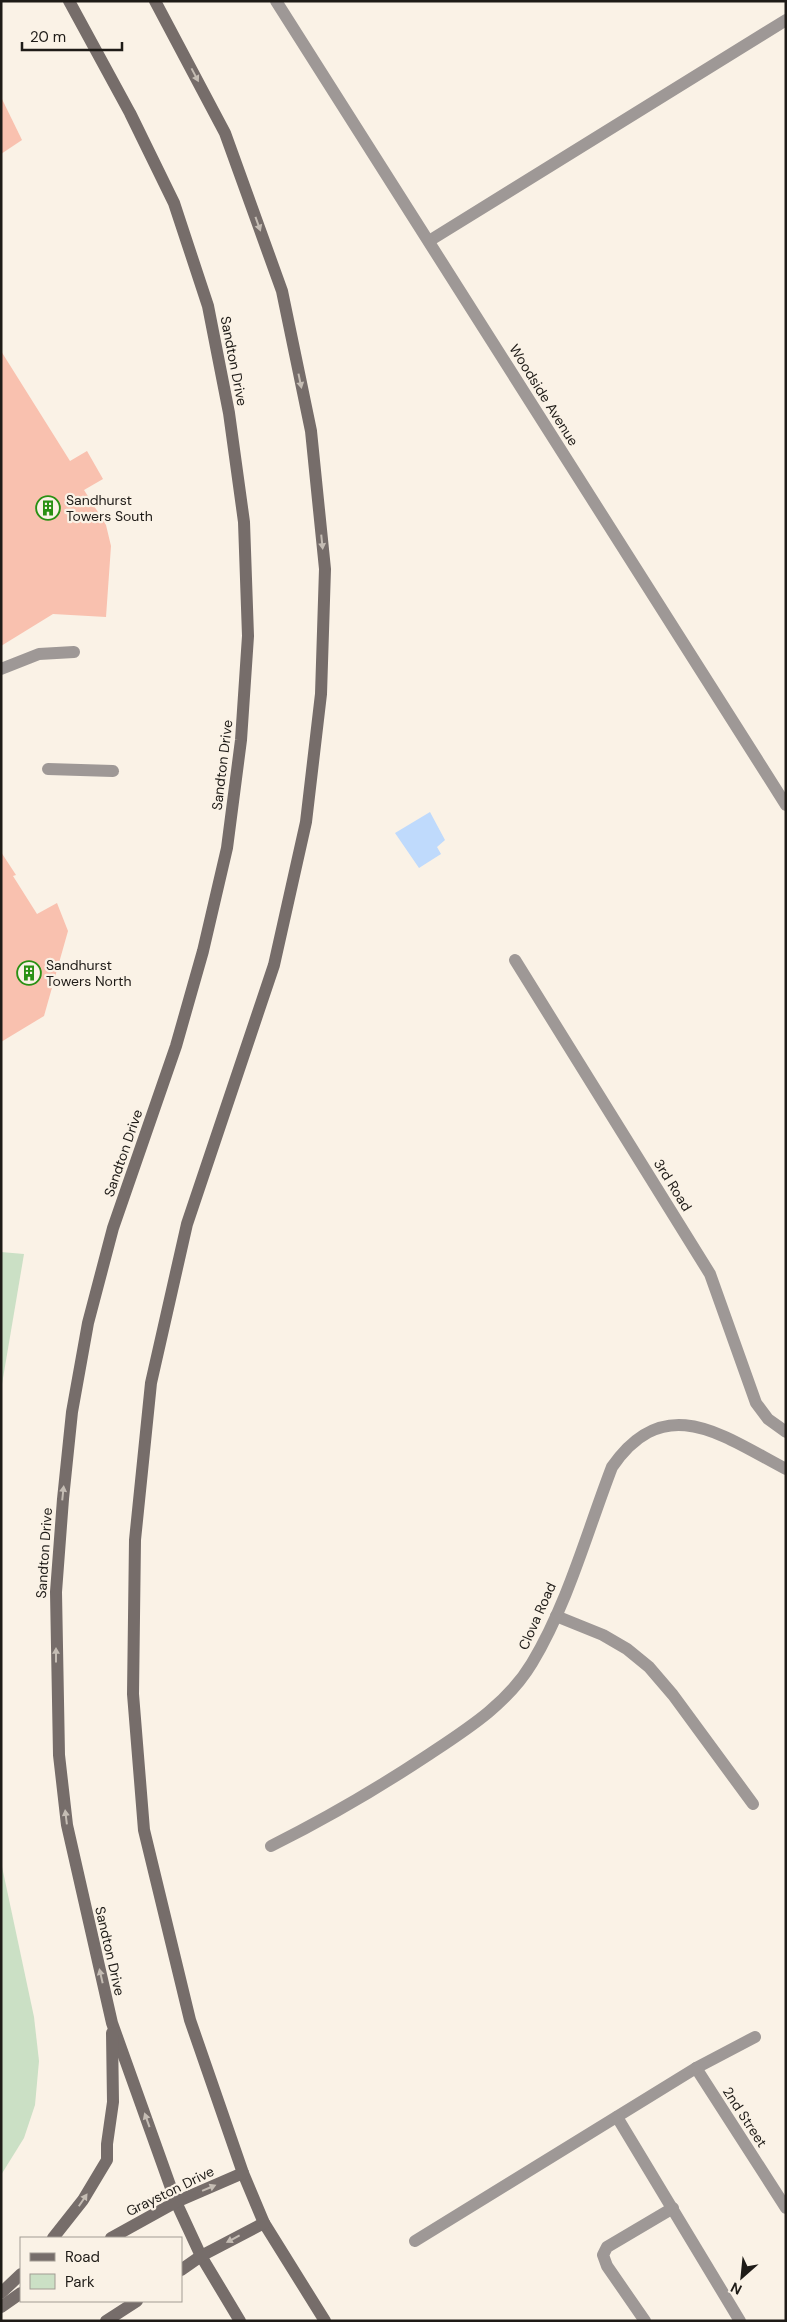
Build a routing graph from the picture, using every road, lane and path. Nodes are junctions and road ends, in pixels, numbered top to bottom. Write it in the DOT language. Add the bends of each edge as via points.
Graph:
graph roads {
  1 [pos="68,1"];
  2 [pos="155,1"];
  3 [pos="276,1"];
  4 [pos="786,20"];
  5 [pos="429,241"];
  6 [pos="74,652"];
  7 [pos="1,669"];
  8 [pos="48,769"];
  9 [pos="113,771"];
  10 [pos="786,805"];
  11 [pos="515,960"];
  12 [pos="786,1432"];
  13 [pos="786,1469"];
  14 [pos="556,1616"];
  15 [pos="753,1804"];
  16 [pos="271,1846"];
  17 [pos="112,2023"];
  18 [pos="754,2036"];
  19 [pos="696,2068"];
  20 [pos="616,2117"];
  21 [pos="243,2173"];
  22 [pos="176,2202"];
  23 [pos="673,2208"];
  24 [pos="786,2208"];
  25 [pos="264,2223"];
  26 [pos="54,2237"];
  27 [pos="113,2237"];
  28 [pos="415,2241"];
  29 [pos="201,2256"];
  30 [pos="182,2269"];
  31 [pos="20,2275"];
  32 [pos="1,2293"];
  33 [pos="20,2294"];
  34 [pos="135,2302"];
  35 [pos="1,2307"];
  36 [pos="106,2321"];
  37 [pos="240,2321"];
  38 [pos="325,2321"];
  39 [pos="645,2321"];
  40 [pos="740,2321"];
  17 -- 1 [label="main road, Sandton Drive, one-way" via="66,1825 59,1755 56,1592 63,1499 72,1412 88,1323 113,1228 176,1046 227,848 241,740 248,636 244,522 229,413 208,306 174,203 130,112"];
  2 -- 21 [label="main road, one-way" via="226,132 282,291 311,431 324,569 321,694 306,822 274,965 187,1224 151,1383 134,1540 133,1694 144,1830 190,2020"];
  3 -- 5 [label="street, Woodside Avenue"];
  4 -- 5 [label="street"];
  5 -- 10 [label="street, Woodside Avenue"];
  6 -- 7 [label="street" via="39,654"];
  8 -- 9 [label="street"];
  11 -- 12 [label="street, 3rd Road" via="710,1274 756,1403 768,1419"];
  13 -- 14 [label="street, Clova Road" via="710,1430 691,1425 672,1425 637,1439 612,1467"];
  14 -- 15 [label="street" via="603,1635 649,1666"];
  14 -- 16 [label="street, Clova Road" via="531,1664 498,1705 461,1734 382,1785"];
  22 -- 17 [label="main road, Sandton Drive, one-way"];
  26 -- 17 [label="main road, one-way" via="83,2200 107,2160 113,2102"];
  18 -- 19 [label="street"];
  19 -- 20 [label="street"];
  19 -- 24 [label="street, 2nd Street"];
  20 -- 23 [label="street"];
  20 -- 28 [label="street"];
  22 -- 21 [label="main road, Grayston Drive, one-way"];
  21 -- 25 [label="main road"];
  22 -- 27 [label="main road, Grayston Drive"];
  22 -- 29 [label="main road, Sandton Drive"];
  23 -- 39 [label="street" via="607,2247 603,2256"];
  23 -- 40 [label="street"];
  25 -- 29 [label="main road, one-way"];
  25 -- 38 [label="main road"];
  29 -- 30 [label="main road"];
  29 -- 37 [label="main road, Sandton Drive"];
  31 -- 32 [label="main road"];
  33 -- 35 [label="main road"];
  34 -- 36 [label="main road"];
}
